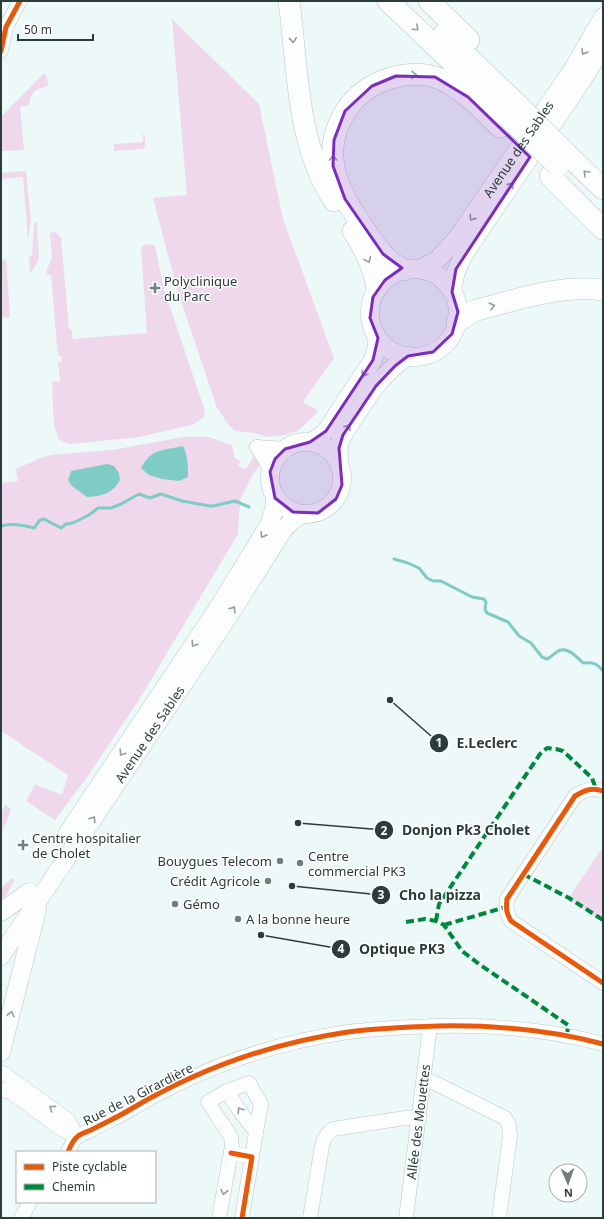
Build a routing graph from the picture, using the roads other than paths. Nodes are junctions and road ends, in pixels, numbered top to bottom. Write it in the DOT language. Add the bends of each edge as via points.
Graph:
graph roads {
  1 [pos="20,1"];
  2 [pos="288,1"];
  3 [pos="388,1"];
  4 [pos="409,1"];
  5 [pos="429,1"];
  6 [pos="603,17"];
  7 [pos="603,47"];
  8 [pos="1,51"];
  9 [pos="512,109"];
  10 [pos="563,160"];
  11 [pos="603,169"];
  12 [pos="603,190"];
  13 [pos="603,210"];
  14 [pos="603,229"];
  15 [pos="412,270"];
  16 [pos="377,288"];
  17 [pos="603,290"];
  18 [pos="452,292"];
  19 [pos="457,322"];
  20 [pos="378,338"];
  21 [pos="408,356"];
  22 [pos="310,442"];
  23 [pos="339,464"];
  24 [pos="275,498"];
  25 [pos="301,515"];
  26 [pos="603,791"];
  27 [pos="34,895"];
  28 [pos="1,912"];
  29 [pos="1,933"];
  30 [pos="1,956"];
  31 [pos="603,983"];
  32 [pos="430,1026"];
  33 [pos="603,1044"];
  34 [pos="1,1052"];
  35 [pos="2,1075"];
  36 [pos="424,1080"];
  37 [pos="1,1089"];
  38 [pos="227,1091"];
  39 [pos="419,1118"];
  40 [pos="256,1132"];
  41 [pos="77,1136"];
  42 [pos="69,1151"];
  43 [pos="231,1153"];
  44 [pos="252,1157"];
  45 [pos="29,1203"];
  46 [pos="21,1218"];
  47 [pos="219,1218"];
  48 [pos="242,1218"];
  49 [pos="310,1218"];
  50 [pos="406,1218"];
  51 [pos="499,1218"];
  1 -- 8 [label="street" via="6,27"];
  2 -- 16 [label="highway, one-way" via="303,119 314,162 364,251"];
  3 -- 9 [label="highway, one-way"];
  4 -- 9 [label="highway"];
  5 -- 9 [label="highway"];
  6 -- 15 [label="main road, Avenue des Sables, one-way" via="569,75 458,237 438,259"];
  18 -- 7 [label="main road, Avenue des Sables, one-way" via="456,269 467,250"];
  9 -- 10 [label="highway, bridge"];
  9 -- 10 [label="highway"];
  15 -- 9 [label="highway, one-way" via="389,260 376,245 348,204 339,185 333,166 333,150 336,130 345,111 361,93 384,80 411,74 435,77 462,93"];
  10 -- 11 [label="highway"];
  12 -- 10 [label="highway, one-way"];
  10 -- 13 [label="highway"];
  10 -- 14 [label="highway"];
  15 -- 16 [label="main road" via="394,274"];
  15 -- 18 [label="main road" via="433,274 444,281"];
  16 -- 20 [label="main road" via="372,297 370,318"];
  19 -- 17 [label="highway, one-way" via="476,310 554,291"];
  18 -- 19 [label="main road" via="458,312"];
  19 -- 21 [label="main road" via="444,345 421,356"];
  20 -- 21 [label="main road" via="386,347"];
  20 -- 22 [label="main road, one-way" via="373,360 326,430"];
  23 -- 21 [label="main road, one-way" via="340,442 348,427 376,386"];
  22 -- 23 [label="main road" via="327,449"];
  22 -- 24 [label="main road" via="297,443 285,449 275,459 270,472 270,485"];
  23 -- 25 [label="main road" via="342,478 336,499 318,513"];
  24 -- 25 [label="main road" via="286,509"];
  24 -- 27 [label="main road, Avenue des Sables, one-way" via="269,525"];
  27 -- 25 [label="main road, Avenue des Sables, one-way" via="218,632 284,529"];
  26 -- 31 [label="street" via="584,790 575,796 507,899 506,907 511,921"];
  27 -- 28 [label="main road"];
  27 -- 29 [label="main road, Avenue des Sables"];
  27 -- 30 [label="main road, Avenue des Sables"];
  34 -- 27 [label="main road, one-way"];
  32 -- 33 [label="street, Rue de la Girardière" via="500,1027 567,1036"];
  32 -- 36 [label="street, Allée des Mouettes"];
  32 -- 41 [label="street, Rue de la Girardière" via="350,1032 255,1054 174,1086"];
  41 -- 35 [label="street, one-way" via="68,1120"];
  36 -- 39 [label="street, Allée des Mouettes"];
  36 -- 51 [label="street" via="504,1118 509,1125 510,1136"];
  37 -- 41 [label="street" via="12,1093 61,1129"];
  40 -- 38 [label="street, one-way"];
  38 -- 40 [label="street" via="249,1083 261,1104"];
  38 -- 43 [label="street" via="208,1102 231,1137"];
  39 -- 49 [label="street" via="333,1129 327,1134 322,1146"];
  39 -- 50 [label="street, Allée des Mouettes"];
  40 -- 44 [label="street"];
  41 -- 42 [label="street, Rue de la Girardière"];
  43 -- 44 [label="street"];
  43 -- 47 [label="street, one-way"];
  44 -- 48 [label="street"];
  45 -- 46 [label="street"];
}
